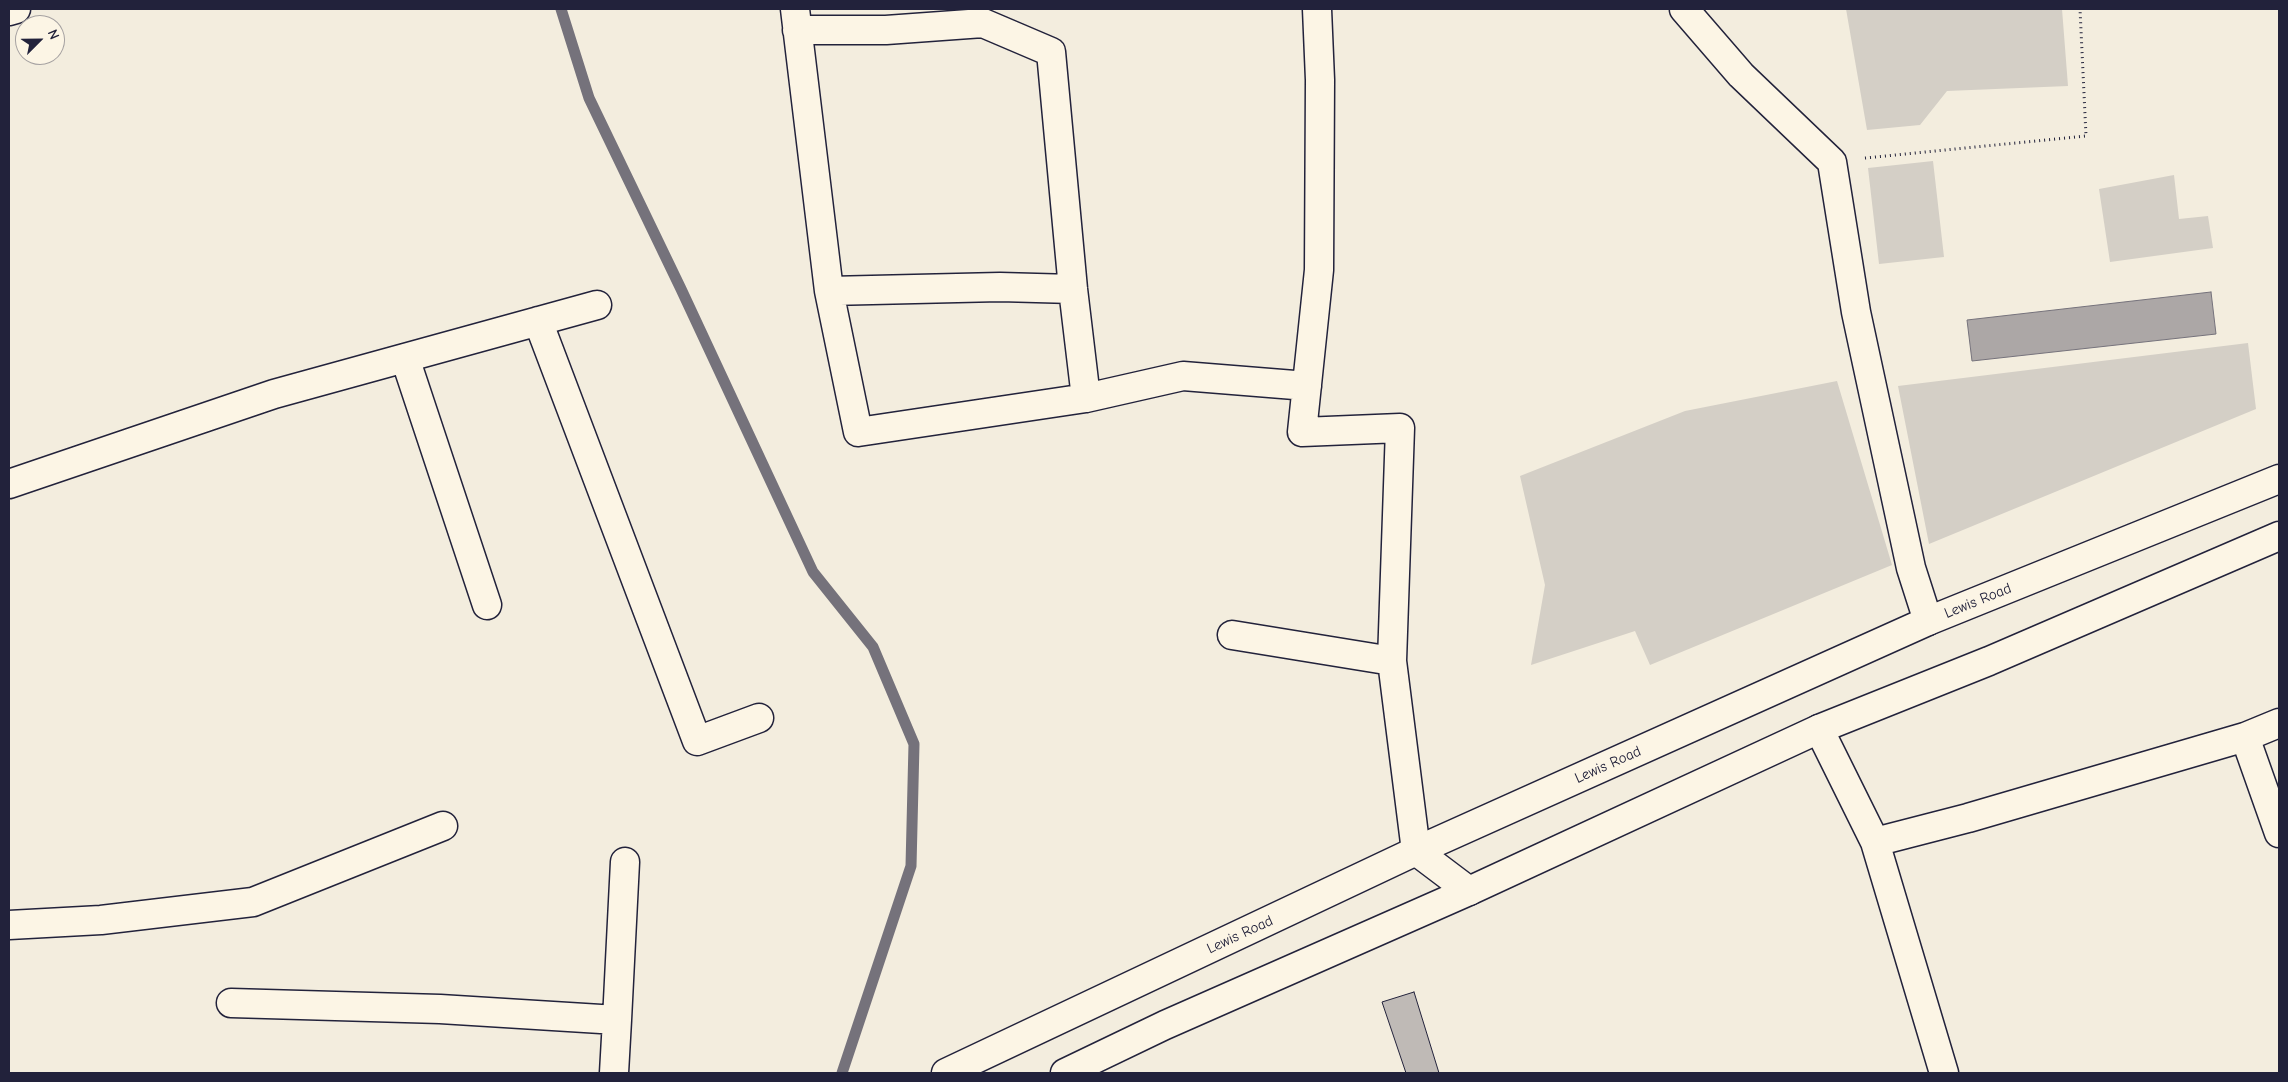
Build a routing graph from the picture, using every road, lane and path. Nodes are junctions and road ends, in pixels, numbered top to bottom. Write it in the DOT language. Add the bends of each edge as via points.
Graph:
graph roads {
  1 [pos="16,9"];
  2 [pos="1316,9"];
  3 [pos="1684,9"];
  4 [pos="2080,9"];
  5 [pos="9,11"];
  6 [pos="796,19"];
  7 [pos="1832,162"];
  8 [pos="1073,289"];
  9 [pos="829,291"];
  10 [pos="597,305"];
  11 [pos="538,321"];
  12 [pos="405,358"];
  13 [pos="1307,386"];
  14 [pos="1086,398"];
  15 [pos="2279,479"];
  16 [pos="9,484"];
  17 [pos="2279,536"];
  18 [pos="487,605"];
  19 [pos="1928,621"];
  20 [pos="1232,635"];
  21 [pos="1392,661"];
  22 [pos="758,718"];
  23 [pos="2279,723"];
  24 [pos="1819,728"];
  25 [pos="2245,737"];
  26 [pos="444,826"];
  27 [pos="2279,833"];
  28 [pos="1875,842"];
  29 [pos="1416,851"];
  30 [pos="625,862"];
  31 [pos="1469,891"];
  32 [pos="9,925"];
  33 [pos="231,1003"];
  34 [pos="617,1020"];
  35 [pos="614,1073"];
  36 [pos="946,1073"];
  37 [pos="1065,1073"];
  38 [pos="1944,1073"];
  1 -- 5 [label="street"];
  2 -- 13 [label="street" via="1320,80 1320,270"];
  3 -- 7 [label="street" via="1741,75"];
  4 -- 7 [label="path" via="2086,136"];
  6 -- 8 [label="street" via="886,30 983,23 1051,52"];
  6 -- 9 [label="street"];
  7 -- 19 [label="street" via="1856,312 1911,568"];
  8 -- 9 [label="street"];
  8 -- 14 [label="street"];
  9 -- 14 [label="street" via="858,432"];
  10 -- 11 [label="street"];
  11 -- 12 [label="street"];
  11 -- 22 [label="street" via="698,741"];
  12 -- 16 [label="street" via="274,394"];
  12 -- 18 [label="street"];
  13 -- 14 [label="street" via="1183,376"];
  13 -- 21 [label="street" via="1302,432 1400,428"];
  15 -- 19 [label="street, Lewis Road"];
  17 -- 24 [label="street" via="1989,661"];
  19 -- 29 [label="street, Lewis Road"];
  20 -- 21 [label="street"];
  21 -- 29 [label="street"];
  23 -- 25 [label="street"];
  24 -- 28 [label="street"];
  24 -- 31 [label="street"];
  25 -- 27 [label="street"];
  25 -- 28 [label="street"];
  26 -- 32 [label="street" via="253,902 102,920"];
  28 -- 38 [label="street"];
  29 -- 31 [label="street"];
  29 -- 36 [label="street, Lewis Road"];
  30 -- 34 [label="street"];
  31 -- 37 [label="street"];
  33 -- 34 [label="street" via="440,1009"];
  34 -- 35 [label="street"];
}
